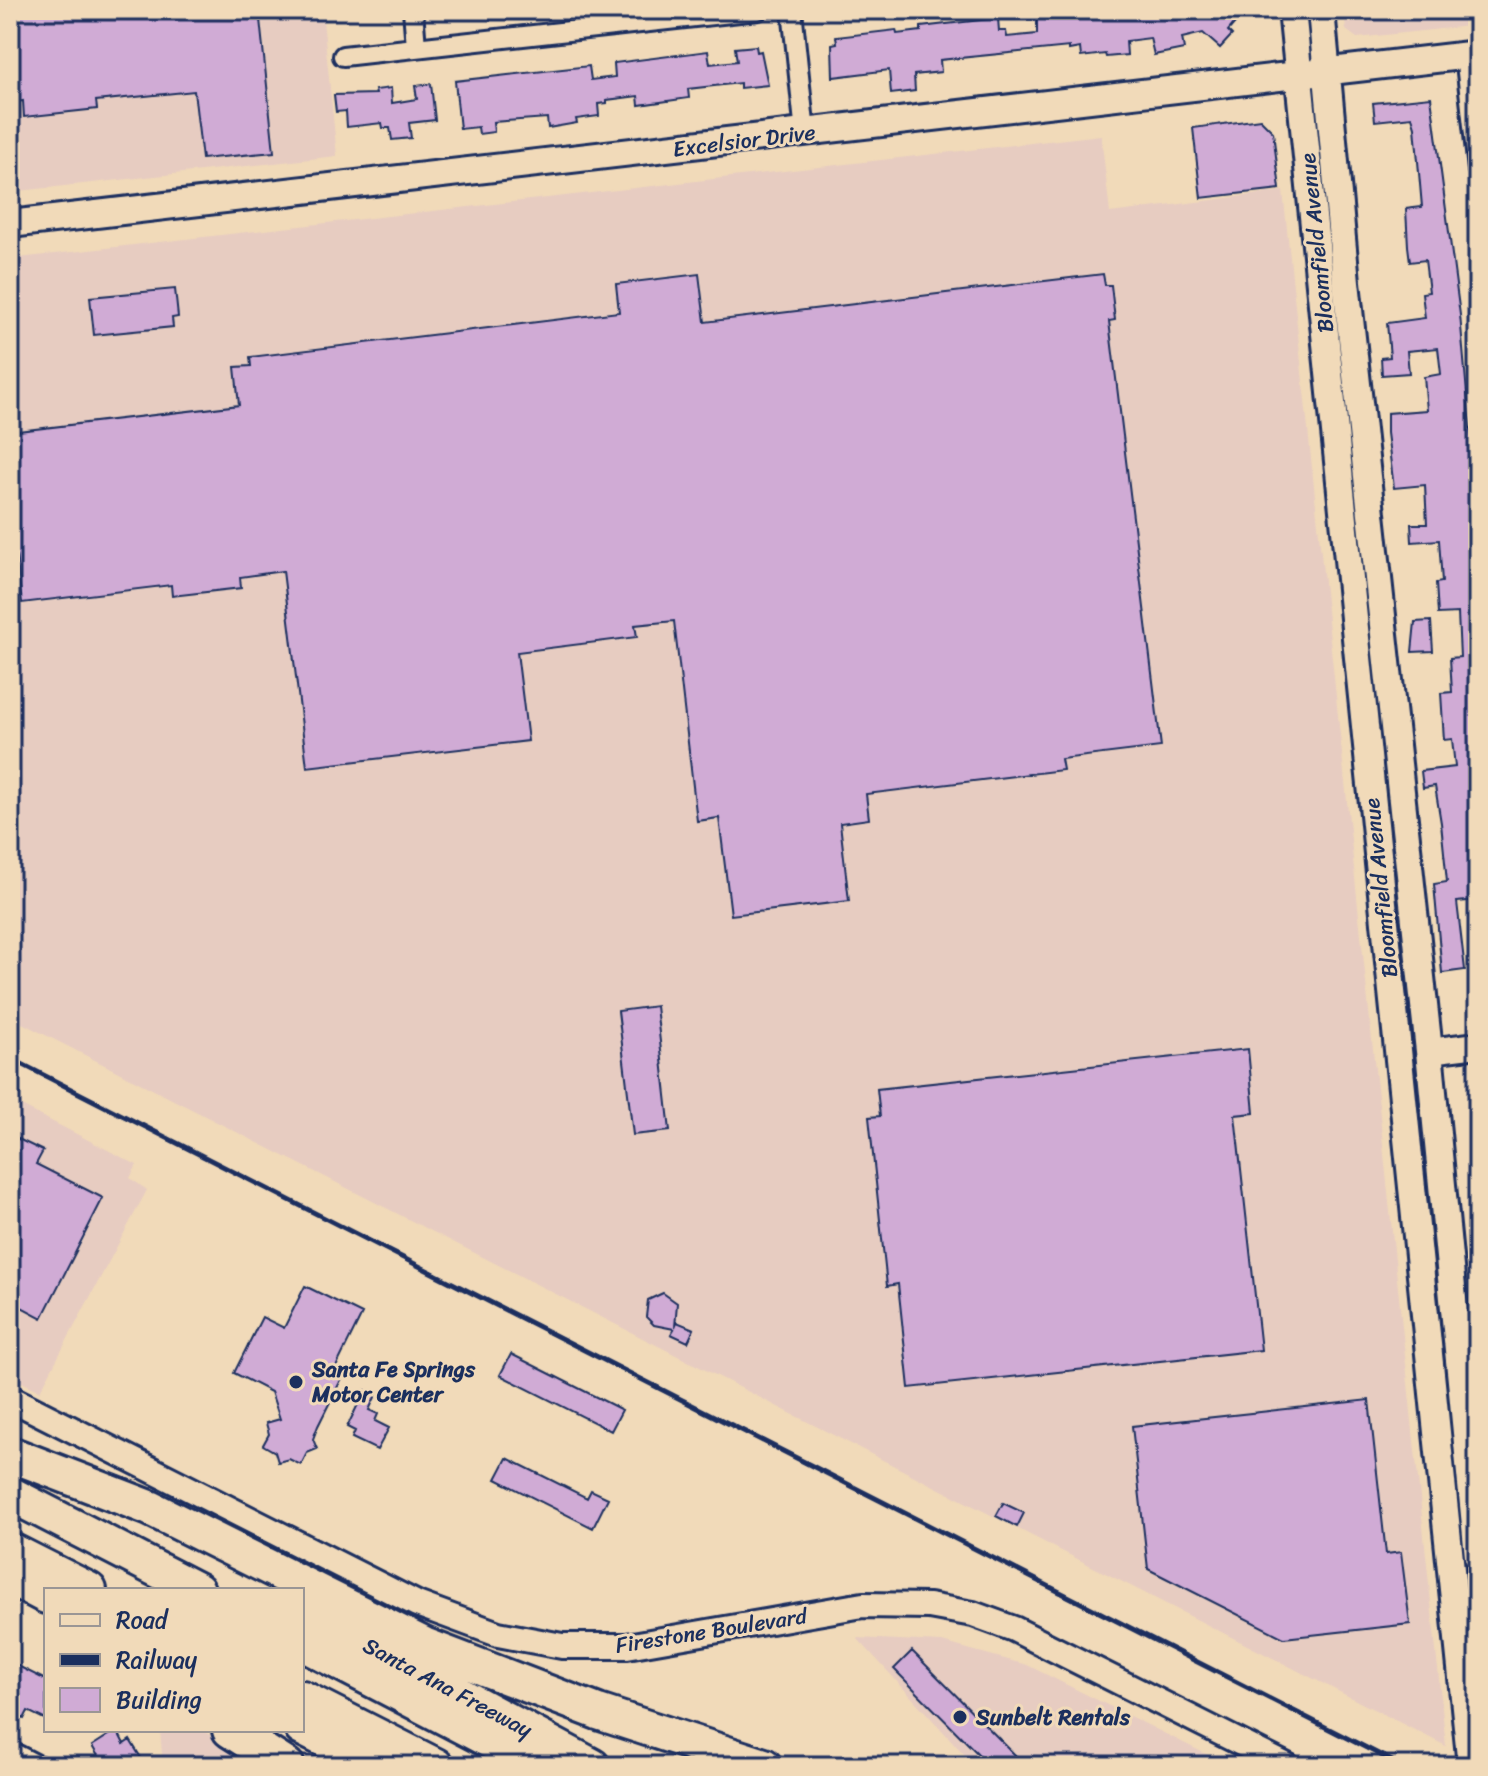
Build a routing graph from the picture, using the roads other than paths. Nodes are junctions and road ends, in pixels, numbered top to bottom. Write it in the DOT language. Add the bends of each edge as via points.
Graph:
graph roads {
  1 [pos="413,10"];
  2 [pos="758,10"];
  3 [pos="792,10"];
  4 [pos="1292,10"];
  5 [pos="1321,10"];
  6 [pos="608,18"];
  7 [pos="416,47"];
  8 [pos="1472,55"];
  9 [pos="343,56"];
  10 [pos="1328,71"];
  11 [pos="1299,75"];
  12 [pos="1474,97"];
  13 [pos="805,133"];
  14 [pos="1478,170"];
  15 [pos="10,224"];
  16 [pos="1414,923"];
  17 [pos="1385,947"];
  18 [pos="1419,966"];
  19 [pos="1395,1025"];
  20 [pos="1478,1045"];
  21 [pos="1429,1051"];
  22 [pos="1400,1074"];
  23 [pos="10,1398"];
  24 [pos="10,1457"];
  25 [pos="10,1494"];
  26 [pos="10,1550"];
  27 [pos="1478,1556"];
  28 [pos="10,1577"];
  29 [pos="85,1588"];
  30 [pos="193,1588"];
  31 [pos="259,1588"];
  32 [pos="44,1595"];
  33 [pos="304,1611"];
  34 [pos="304,1644"];
  35 [pos="304,1699"];
  36 [pos="304,1729"];
  37 [pos="233,1732"];
  38 [pos="10,1751"];
  39 [pos="39,1766"];
  40 [pos="287,1766"];
  41 [pos="376,1766"];
  42 [pos="436,1766"];
  43 [pos="539,1766"];
  44 [pos="592,1766"];
  45 [pos="764,1766"];
  46 [pos="1287,1766"];
  47 [pos="1471,1766"];
  1 -- 7 [label="street"];
  2 -- 6 [label="street"];
  3 -- 13 [label="street"];
  4 -- 11 [label="main road, Bloomfield Avenue"];
  5 -- 10 [label="main road, Bloomfield Avenue"];
  6 -- 7 [label="street"];
  7 -- 9 [label="street"];
  8 -- 10 [label="main road, Excelsior Drive"];
  8 -- 12 [label="street"];
  10 -- 11 [label="main road, Excelsior Drive"];
  10 -- 16 [label="main road, Bloomfield Avenue"];
  11 -- 13 [label="main road, Excelsior Drive"];
  11 -- 17 [label="main road, Bloomfield Avenue"];
  12 -- 14 [label="street"];
  13 -- 15 [label="main road, Excelsior Drive"];
  16 -- 17 [label="main road"];
  16 -- 18 [label="main road, Bloomfield Avenue"];
  17 -- 18 [label="main road"];
  17 -- 19 [label="main road, Bloomfield Avenue"];
  18 -- 21 [label="main road, Bloomfield Avenue"];
  19 -- 21 [label="main road"];
  19 -- 22 [label="main road, Bloomfield Avenue"];
  20 -- 21 [label="street"];
  21 -- 22 [label="main road"];
  21 -- 27 [label="main road, Bloomfield Avenue"];
  22 -- 47 [label="main road, Bloomfield Avenue"];
  23 -- 46 [label="street, Firestone Boulevard" via="417,1604 498,1634 562,1646 627,1646 863,1605 929,1606 1014,1629"];
  24 -- 31 [label="highway"];
  24 -- 45 [label="highway" via="150,1508 424,1645 598,1712"];
  25 -- 30 [label="highway"];
  26 -- 29 [label="highway"];
  28 -- 32 [label="highway"];
  33 -- 44 [label="highway, Santa Ana Freeway"];
  34 -- 43 [label="highway"];
  35 -- 42 [label="highway"];
  36 -- 41 [label="highway"];
  37 -- 40 [label="highway"];
  38 -- 39 [label="street"];
}
